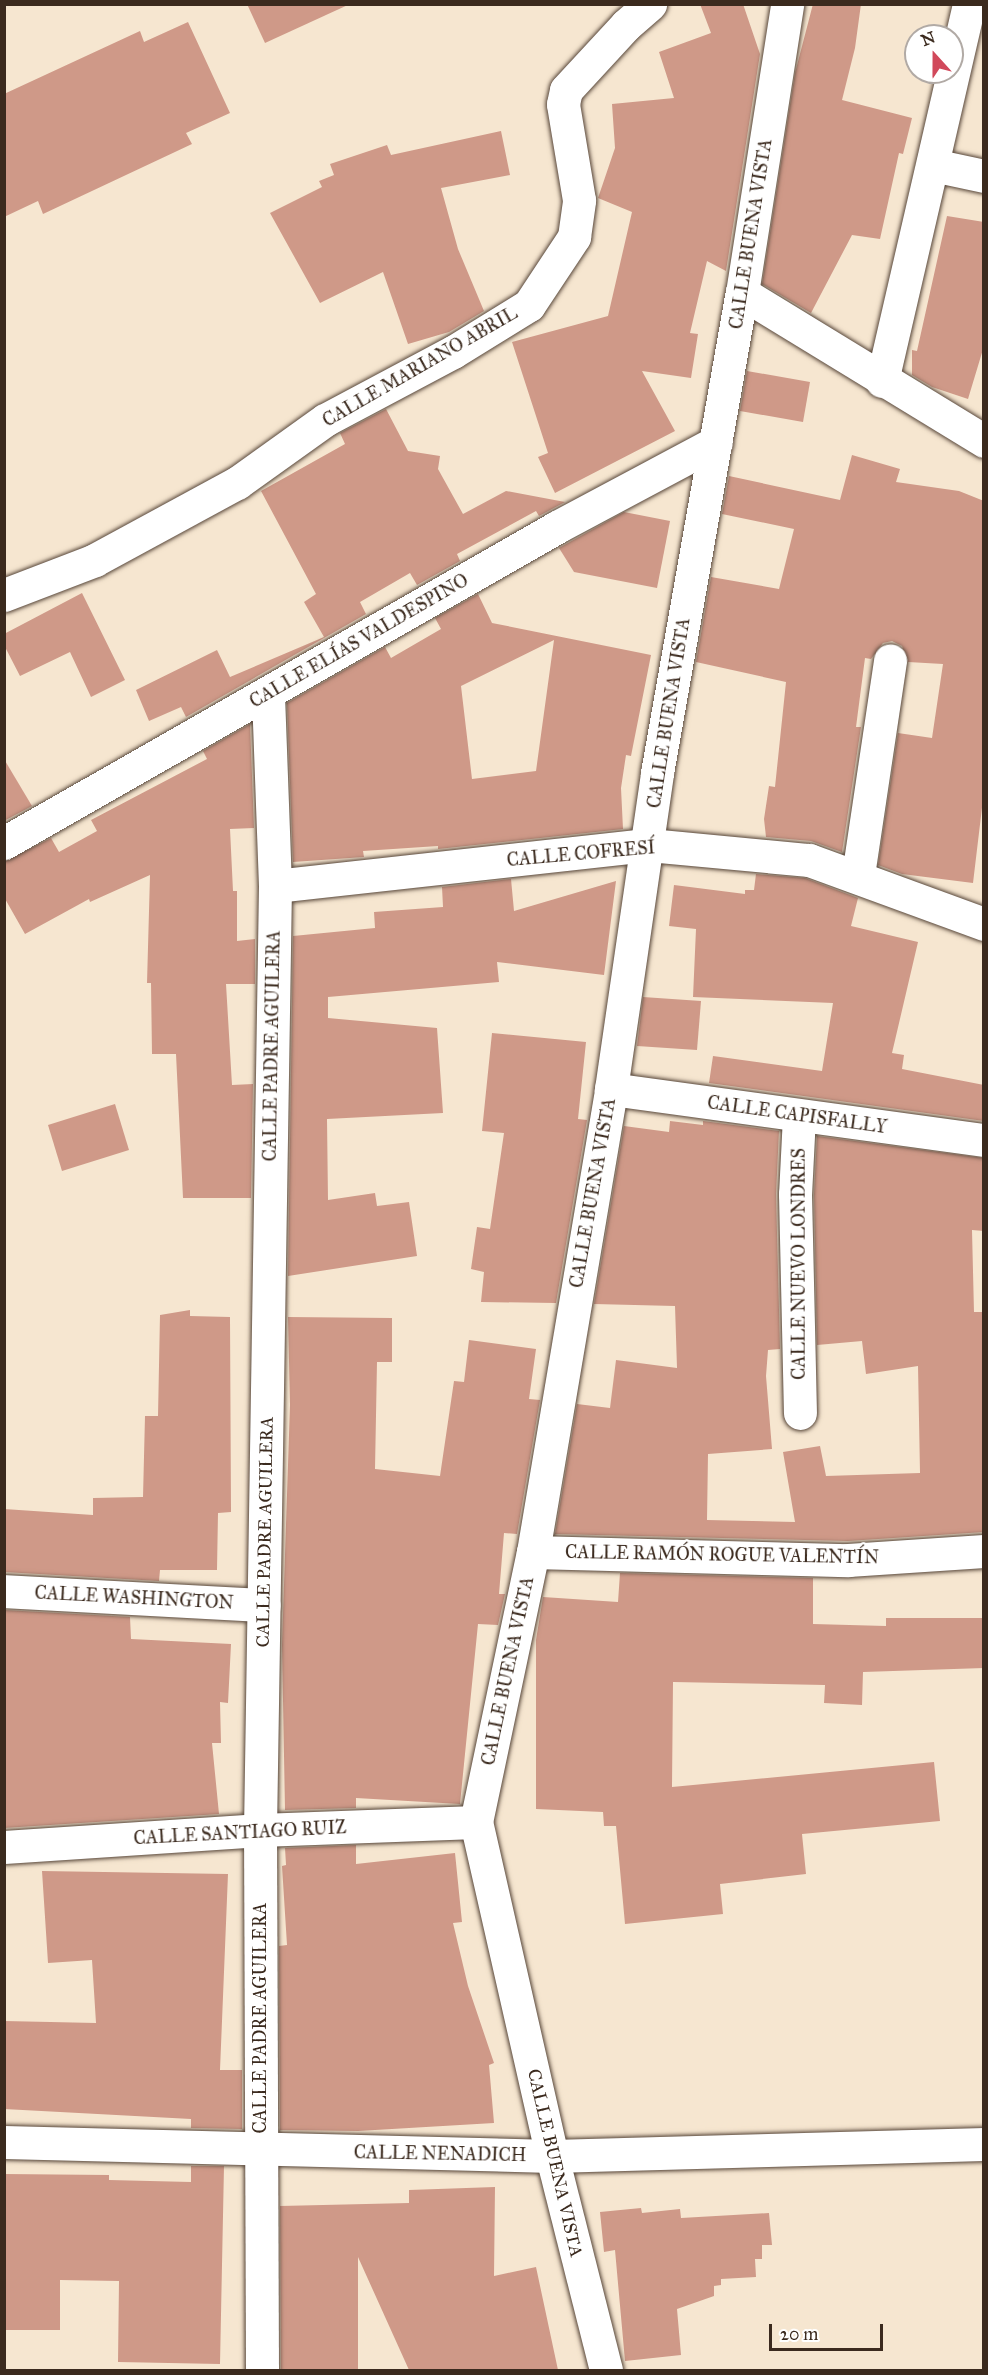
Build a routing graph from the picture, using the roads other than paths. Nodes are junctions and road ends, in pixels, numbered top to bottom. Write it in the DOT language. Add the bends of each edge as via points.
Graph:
graph roads {
  1 [pos="650,4"];
  2 [pos="787,4"];
  3 [pos="969,4"];
  4 [pos="933,165"];
  5 [pos="984,176"];
  6 [pos="742,293"];
  7 [pos="882,381"];
  8 [pos="984,441"];
  9 [pos="716,442"];
  10 [pos="4,595"];
  11 [pos="890,660"];
  12 [pos="268,694"];
  13 [pos="4,843"];
  14 [pos="649,845"];
  15 [pos="858,875"];
  16 [pos="275,886"];
  17 [pos="984,924"];
  18 [pos="611,1089"];
  19 [pos="799,1116"];
  20 [pos="984,1140"];
  21 [pos="800,1413"];
  22 [pos="984,1551"];
  23 [pos="533,1552"];
  24 [pos="4,1591"];
  25 [pos="264,1605"];
  26 [pos="476,1822"];
  27 [pos="260,1830"];
  28 [pos="4,1847"];
  29 [pos="4,2142"];
  30 [pos="984,2144"];
  31 [pos="260,2150"];
  32 [pos="552,2156"];
  33 [pos="261,2370"];
  34 [pos="606,2370"];
  1 -- 10 [label="street, CALLE MARIANO ABRIL" via="566,90 563,104 579,200 574,237 529,305 453,352 325,420 237,483 94,560"];
  2 -- 6 [label="street, CALLE BUENA VISTA"];
  3 -- 4 [label="street"];
  4 -- 5 [label="street"];
  4 -- 7 [label="street"];
  6 -- 7 [label="street"];
  6 -- 9 [label="street, CALLE BUENA VISTA"];
  7 -- 8 [label="street"];
  9 -- 12 [label="street, CALLE ELÍAS VALDESPINO" via="557,526"];
  9 -- 14 [label="street, CALLE BUENA VISTA" via="657,773"];
  11 -- 15 [label="street"];
  12 -- 13 [label="street, CALLE ELÍAS VALDESPINO"];
  12 -- 16 [label="street, CALLE PADRE AGUILERA"];
  14 -- 15 [label="street, CALLE COFRESÍ" via="809,860"];
  14 -- 16 [label="street, CALLE COFRESÍ"];
  14 -- 18 [label="street, CALLE BUENA VISTA"];
  15 -- 17 [label="street, CALLE COFRESÍ"];
  16 -- 25 [label="street, CALLE PADRE AGUILERA"];
  18 -- 19 [label="street, CALLE CAPISFALLY"];
  18 -- 23 [label="street, CALLE BUENA VISTA"];
  19 -- 20 [label="street, CALLE CAPISFALLY"];
  19 -- 21 [label="street, CALLE NUEVO LONDRES" via="795,1194"];
  22 -- 23 [label="street, CALLE RAMÓN ROGUE VALENTÍN" via="848,1560"];
  23 -- 26 [label="street, CALLE BUENA VISTA"];
  24 -- 25 [label="street, CALLE WASHINGTON"];
  25 -- 27 [label="street, CALLE PADRE AGUILERA"];
  26 -- 27 [label="street, CALLE SANTIAGO RUIZ"];
  26 -- 32 [label="street, CALLE BUENA VISTA"];
  27 -- 28 [label="street, CALLE SANTIAGO RUIZ"];
  27 -- 31 [label="street, CALLE PADRE AGUILERA"];
  29 -- 31 [label="street, CALLE NENADICH"];
  30 -- 32 [label="street, CALLE NENADICH"];
  31 -- 32 [label="street, CALLE NENADICH"];
  31 -- 33 [label="street, CALLE PADRE AGUILERA"];
  32 -- 34 [label="street, CALLE BUENA VISTA"];
}
